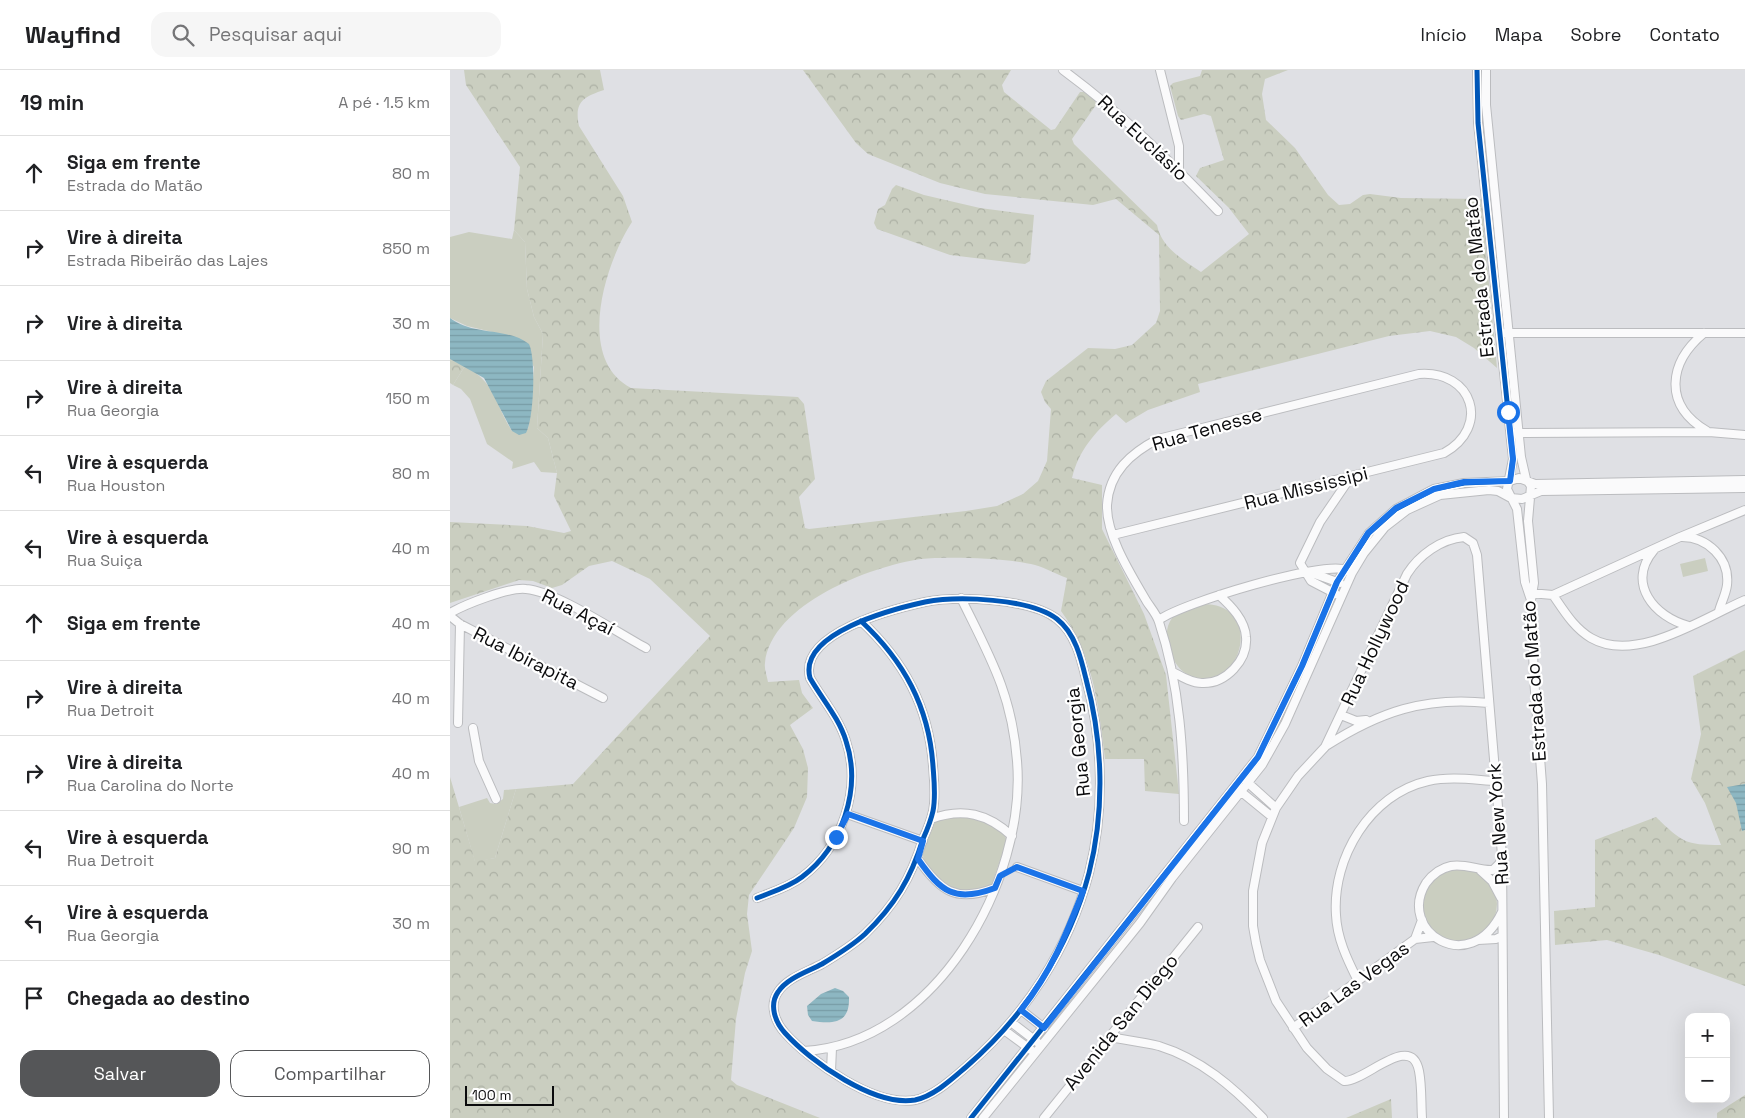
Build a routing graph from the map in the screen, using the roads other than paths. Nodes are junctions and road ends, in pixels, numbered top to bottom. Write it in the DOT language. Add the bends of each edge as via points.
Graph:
graph roads {
  1 [pos="1063,70"];
  2 [pos="1160,70"];
  3 [pos="1477,70"];
  4 [pos="1486,70"];
  5 [pos="1179,170"];
  6 [pos="1218,211"];
  7 [pos="1509,332"];
  8 [pos="1500,333"];
  9 [pos="1704,333"];
  10 [pos="1745,334"];
  11 [pos="1471,408"];
  12 [pos="1709,432"];
  13 [pos="1510,433"];
  14 [pos="1519,433"];
  15 [pos="1745,433"];
  16 [pos="1350,478"];
  17 [pos="1526,479"];
  18 [pos="1745,480"];
  19 [pos="1510,481"];
  20 [pos="1745,488"];
  21 [pos="1530,494"];
  22 [pos="1511,498"];
  23 [pos="1745,510"];
  24 [pos="1113,535"];
  25 [pos="1464,537"];
  26 [pos="1680,537"];
  27 [pos="1655,548"];
  28 [pos="1349,571"];
  29 [pos="1307,572"];
  30 [pos="1337,582"];
  31 [pos="1346,586"];
  32 [pos="1333,592"];
  33 [pos="1219,595"];
  34 [pos="1531,595"];
  35 [pos="1553,595"];
  36 [pos="1341,596"];
  37 [pos="961,598"];
  38 [pos="1745,600"];
  39 [pos="1719,611"];
  40 [pos="450,613"];
  41 [pos="450,616"];
  42 [pos="1159,620"];
  43 [pos="861,621"];
  44 [pos="460,624"];
  45 [pos="1689,626"];
  46 [pos="646,648"];
  47 [pos="1173,672"];
  48 [pos="603,698"];
  49 [pos="1489,703"];
  50 [pos="1341,716"];
  51 [pos="1371,720"];
  52 [pos="458,723"];
  53 [pos="473,728"];
  54 [pos="1325,747"];
  55 [pos="1242,778"];
  56 [pos="1497,781"];
  57 [pos="1249,783"];
  58 [pos="1235,787"];
  59 [pos="1242,792"];
  60 [pos="496,799"];
  61 [pos="1276,808"];
  62 [pos="848,814"];
  63 [pos="1272,817"];
  64 [pos="931,818"];
  65 [pos="1184,821"];
  66 [pos="1012,836"];
  67 [pos="923,841"];
  68 [pos="1007,852"];
  69 [pos="1502,855"];
  70 [pos="918,859"];
  71 [pos="1017,867"];
  72 [pos="1478,868"];
  73 [pos="1000,876"];
  74 [pos="995,888"];
  75 [pos="1083,891"];
  76 [pos="976,895"];
  77 [pos="757,898"];
  78 [pos="1503,900"];
  79 [pos="987,907"];
  80 [pos="1503,909"];
  81 [pos="1422,920"];
  82 [pos="1198,926"];
  83 [pos="1502,936"];
  84 [pos="1433,937"];
  85 [pos="1415,940"];
  86 [pos="1478,940"];
  87 [pos="1357,979"];
  88 [pos="1021,1010"];
  89 [pos="1011,1022"];
  90 [pos="1049,1026"];
  91 [pos="1293,1028"];
  92 [pos="1004,1030"];
  93 [pos="1109,1037"];
  94 [pos="1034,1039"];
  95 [pos="1041,1045"];
  96 [pos="832,1048"];
  97 [pos="1028,1048"];
  98 [pos="804,1051"];
  99 [pos="1035,1053"];
  100 [pos="831,1071"];
  101 [pos="1051,1108"];
  102 [pos="971,1118"];
  103 [pos="982,1118"];
  104 [pos="1044,1118"];
  105 [pos="1055,1118"];
  106 [pos="1263,1118"];
  107 [pos="1422,1118"];
  108 [pos="1504,1118"];
  109 [pos="1549,1118"];
  1 -- 5 [label="street, Rua Euclásio" via="1093,92"];
  2 -- 5 [label="street" via="1179,146"];
  3 -- 8 [label="street, Estrada do Matão" via="1478,123"];
  4 -- 7 [label="street, Estrada do Matão" via="1486,105"];
  5 -- 6 [label="street, Rua Euclásio"];
  7 -- 8 [label="street"];
  7 -- 9 [label="street"];
  7 -- 14 [label="street, Estrada do Matão"];
  8 -- 13 [label="street, Estrada do Matão"];
  9 -- 10 [label="street"];
  9 -- 12 [label="street" via="1687,350 1675,376 1680,404 1688,416"];
  11 -- 16 [label="street, Rua Mississipi" via="1467,431 1444,454"];
  11 -- 24 [label="street, Rua Tenesse" via="1460,386 1448,376 1419,374 1158,439 1129,458 1117,473 1107,505"];
  12 -- 14 [label="street"];
  12 -- 15 [label="street"];
  13 -- 14 [label="street"];
  13 -- 19 [label="street, Estrada do Matão" via="1513,465"];
  14 -- 17 [label="street, Estrada do Matão"];
  16 -- 24 [label="street, Rua Mississipi"];
  16 -- 29 [label="street" via="1303,553 1300,563"];
  17 -- 18 [label="street" via="1535,484"];
  17 -- 19 [label="street"];
  17 -- 21 [label="street" via="1531,486"];
  19 -- 22 [label="street, Estrada do Matão"];
  19 -- 28 [label="street" via="1464,482 1434,489 1408,500 1368,533"];
  20 -- 21 [label="street" via="1558,490"];
  21 -- 22 [label="street" via="1522,499"];
  21 -- 34 [label="street"];
  22 -- 28 [label="street" via="1489,490 1460,491 1422,501 1385,528"];
  22 -- 34 [label="street, Estrada do Matão" via="1519,517"];
  23 -- 26 [label="street"];
  24 -- 42 [label="street, Rua Tenesse"];
  25 -- 49 [label="street, Rua New York" via="1473,543 1477,555"];
  25 -- 50 [label="street, Rua Hollywood" via="1441,544 1414,564 1392,601"];
  26 -- 27 [label="street"];
  26 -- 39 [label="street" via="1702,541 1719,555 1724,565 1726,585"];
  27 -- 35 [label="street"];
  27 -- 45 [label="street" via="1645,564 1646,594 1665,618"];
  28 -- 29 [label="street" via="1328,568"];
  28 -- 30 [label="street"];
  28 -- 31 [label="street"];
  29 -- 30 [label="street"];
  29 -- 32 [label="street" via="1312,581"];
  29 -- 33 [label="street"];
  30 -- 31 [label="street"];
  30 -- 32 [label="street"];
  31 -- 36 [label="street"];
  32 -- 36 [label="street"];
  32 -- 55 [label="street" via="1273,728"];
  33 -- 42 [label="street" via="1174,610"];
  33 -- 47 [label="street" via="1243,625 1246,637 1241,660 1223,678 1211,682 1197,682"];
  34 -- 35 [label="street"];
  34 -- 109 [label="street, Estrada do Matão" via="1542,784"];
  35 -- 45 [label="street" via="1569,619 1590,638 1607,645 1647,643"];
  36 -- 57 [label="street" via="1285,724"];
  37 -- 43 [label="street, Rua Georgia" via="915,604"];
  37 -- 66 [label="street" via="993,660 1010,709 1018,782"];
  37 -- 75 [label="street, Rua Georgia" via="997,602 1057,618 1072,637 1081,658 1093,706 1101,789 1099,820"];
  38 -- 39 [label="street"];
  39 -- 45 [label="street"];
  40 -- 46 [label="street, Rua Açaí" via="482,599 526,588 555,598"];
  41 -- 44 [label="street, Rua Ibirapita"];
  42 -- 47 [label="street, Rua Tenesse"];
  43 -- 62 [label="street, Rua Georgia" via="821,645 812,656 808,670 846,740 850,769"];
  43 -- 64 [label="street" via="905,671 924,713 934,773"];
  44 -- 48 [label="street, Rua Ibirapita"];
  44 -- 52 [label="street"];
  47 -- 65 [label="street, Rua Tenesse" via="1183,761"];
  49 -- 51 [label="street, Rua Hollywood" via="1462,700 1415,705"];
  49 -- 56 [label="street, Rua New York"];
  50 -- 51 [label="street" via="1356,721"];
  50 -- 54 [label="street, Rua Hollywood"];
  51 -- 54 [label="street, Rua Hollywood"];
  53 -- 60 [label="street" via="479,761"];
  54 -- 61 [label="street, Rua Hollywood" via="1298,776"];
  55 -- 57 [label="street"];
  55 -- 58 [label="street"];
  56 -- 69 [label="street, Rua New York"];
  56 -- 87 [label="street" via="1428,781 1385,803 1359,831 1347,851 1335,894 1339,939"];
  57 -- 59 [label="street"];
  57 -- 61 [label="street"];
  58 -- 59 [label="street"];
  58 -- 90 [label="street" via="1179,854"];
  59 -- 63 [label="street"];
  59 -- 90 [label="street"];
  61 -- 63 [label="street, Rua Hollywood"];
  62 -- 67 [label="street"];
  62 -- 77 [label="street, Rua Georgia" via="816,865 793,883"];
  63 -- 91 [label="street, Rua Hollywood" via="1255,870 1253,926 1268,984"];
  64 -- 66 [label="street" via="949,813 972,813 994,822"];
  64 -- 67 [label="street"];
  66 -- 68 [label="street"];
  67 -- 70 [label="street"];
  68 -- 71 [label="street"];
  68 -- 73 [label="street"];
  69 -- 72 [label="street" via="1493,870"];
  69 -- 78 [label="street, Rua New York"];
  70 -- 76 [label="street" via="934,881 946,890"];
  70 -- 98 [label="street, Rua Georgia" via="897,898 862,937 780,989 773,1002 774,1015 784,1033"];
  71 -- 73 [label="street"];
  71 -- 75 [label="street"];
  72 -- 78 [label="street"];
  72 -- 81 [label="street" via="1451,866 1430,878 1420,901"];
  73 -- 74 [label="street"];
  74 -- 76 [label="street"];
  74 -- 79 [label="street"];
  75 -- 88 [label="street, Rua Georgia" via="1060,950"];
  76 -- 79 [label="street"];
  78 -- 80 [label="street, Rua New York"];
  79 -- 96 [label="street" via="962,952 932,986 884,1024"];
  80 -- 83 [label="street, Rua New York"];
  80 -- 86 [label="street"];
  81 -- 84 [label="street"];
  81 -- 85 [label="street, Rua Las Vegas"];
  82 -- 93 [label="street, Avenida San Diego"];
  83 -- 86 [label="street"];
  83 -- 108 [label="street, Rua New York"];
  84 -- 85 [label="street, Rua Las Vegas"];
  84 -- 86 [label="street" via="1456,946"];
  85 -- 87 [label="street, Rua Las Vegas"];
  87 -- 91 [label="street, Rua Las Vegas"];
  88 -- 89 [label="street, Rua Georgia"];
  88 -- 90 [label="street"];
  89 -- 92 [label="street, Rua Georgia"];
  89 -- 94 [label="street"];
  90 -- 94 [label="street"];
  90 -- 95 [label="street"];
  91 -- 107 [label="street, Rua Hollywood" via="1327,1069 1344,1081 1358,1079 1395,1056 1404,1055 1412,1059 1419,1072"];
  92 -- 97 [label="street"];
  92 -- 100 [label="street, Rua Georgia" via="948,1082 917,1100 904,1101 874,1093"];
  93 -- 101 [label="street, Avenida San Diego"];
  93 -- 106 [label="street" via="1177,1053 1222,1079"];
  94 -- 95 [label="street"];
  94 -- 97 [label="street"];
  95 -- 99 [label="street"];
  96 -- 98 [label="street"];
  96 -- 100 [label="street"];
  97 -- 99 [label="street"];
  97 -- 102 [label="street"];
  98 -- 100 [label="street, Rua Georgia"];
  99 -- 103 [label="street"];
  101 -- 104 [label="street, Avenida San Diego"];
  101 -- 105 [label="street"];
}
